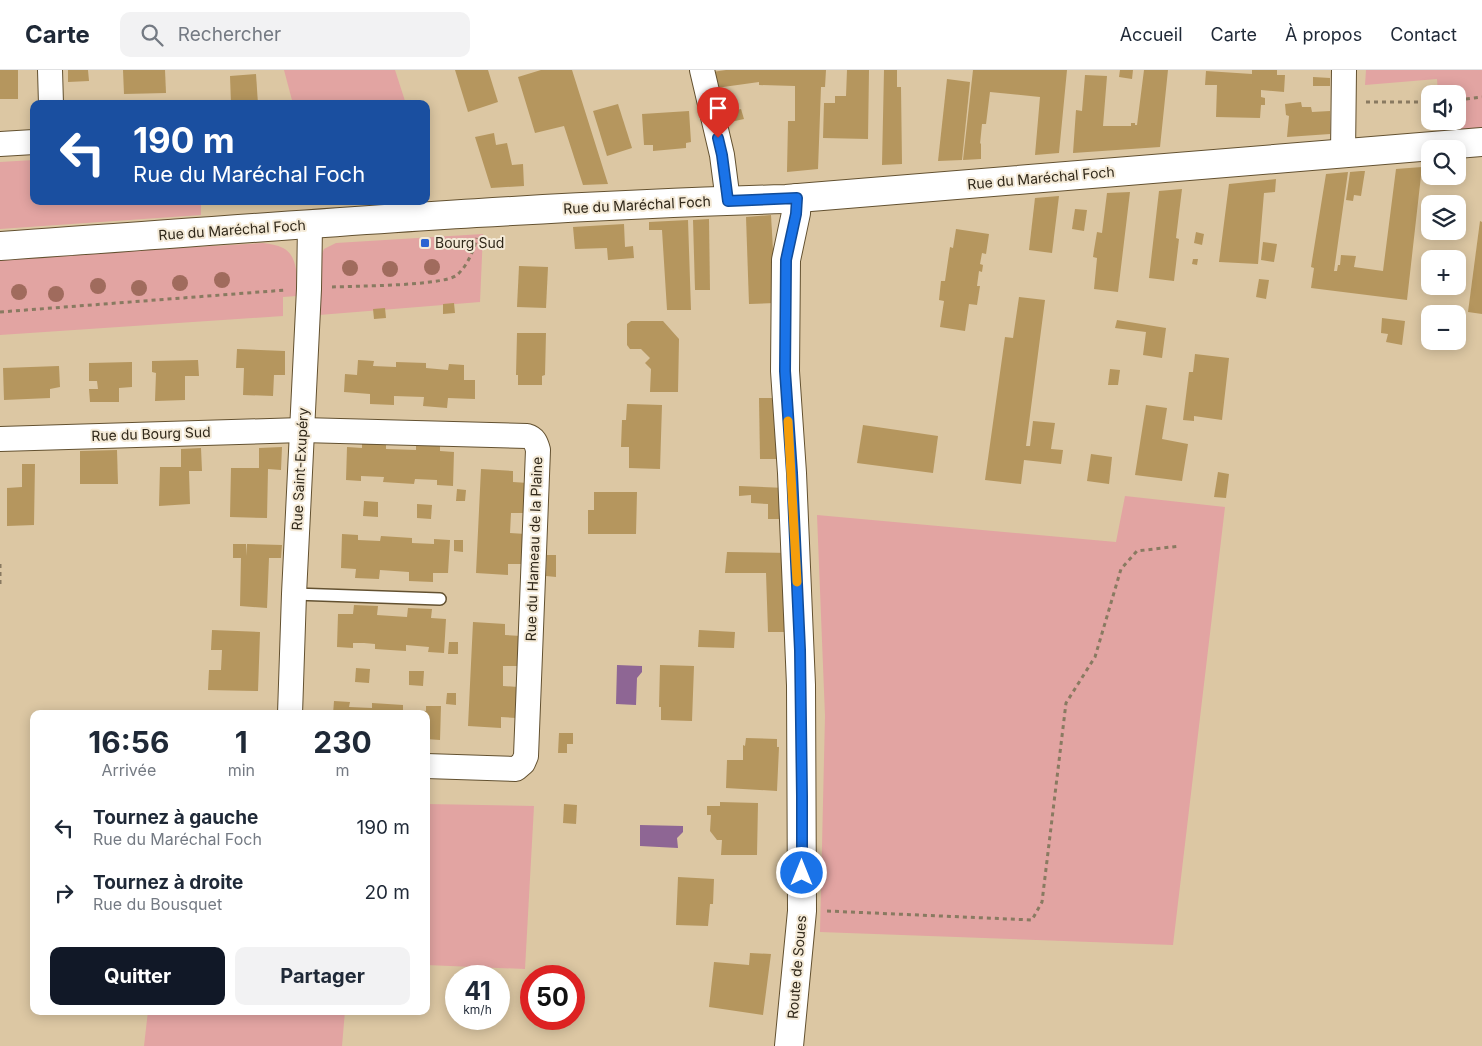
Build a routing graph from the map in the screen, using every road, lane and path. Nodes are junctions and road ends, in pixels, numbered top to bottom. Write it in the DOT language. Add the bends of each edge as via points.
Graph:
graph roads {
  1 [pos="50,70"];
  2 [pos="702,70"];
  3 [pos="1344,70"];
  4 [pos="1482,97"];
  5 [pos="1466,99"];
  6 [pos="51,100"];
  7 [pos="1344,102"];
  8 [pos="1421,102"];
  9 [pos="30,142"];
  10 [pos="1482,142"];
  11 [pos="0,144"];
  12 [pos="1343,153"];
  13 [pos="797,198"];
  14 [pos="728,201"];
  15 [pos="484,213"];
  16 [pos="310,225"];
  17 [pos="0,246"];
  18 [pos="309,289"];
  19 [pos="0,312"];
  20 [pos="302,430"];
  21 [pos="0,439"];
  22 [pos="1180,546"];
  23 [pos="0,564"];
  24 [pos="0,588"];
  25 [pos="294,594"];
  26 [pos="440,600"];
  27 [pos="290,710"];
  28 [pos="430,766"];
  29 [pos="802,911"];
  30 [pos="789,1046"];
  1 -- 6 [label="street"];
  2 -- 14 [label="street" via="722,155"];
  3 -- 7 [label="street"];
  4 -- 5 [label="path"];
  7 -- 8 [label="path"];
  7 -- 12 [label="street"];
  9 -- 11 [label="street"];
  10 -- 12 [label="main road, Rue du Maréchal Foch"];
  12 -- 13 [label="main road, Rue du Maréchal Foch"];
  13 -- 14 [label="main road, Rue du Maréchal Foch"];
  13 -- 29 [label="main road, Route de Soues" via="786,260 785,371 800,675"];
  14 -- 15 [label="main road, Rue du Maréchal Foch"];
  15 -- 16 [label="main road, Rue du Maréchal Foch"];
  15 -- 18 [label="path" via="471,257 457,276 434,282"];
  16 -- 17 [label="main road, Rue du Maréchal Foch"];
  16 -- 18 [label="street, Rue Saint-Exupéry"];
  18 -- 19 [label="path"];
  18 -- 20 [label="street, Rue Saint-Exupéry"];
  20 -- 21 [label="street, Rue du Bourg Sud"];
  20 -- 25 [label="street, Rue Saint-Exupéry"];
  20 -- 28 [label="street, Rue du Hameau de la Plaine" via="527,436 536,443 526,756 516,769"];
  22 -- 29 [label="path" via="1137,551 1121,570 1095,657 1066,703 1042,902 1032,920"];
  23 -- 24 [label="path"];
  25 -- 26 [label="lane"];
  25 -- 27 [label="street, Rue Saint-Exupéry"];
  29 -- 30 [label="main road, Route de Soues"];
}
